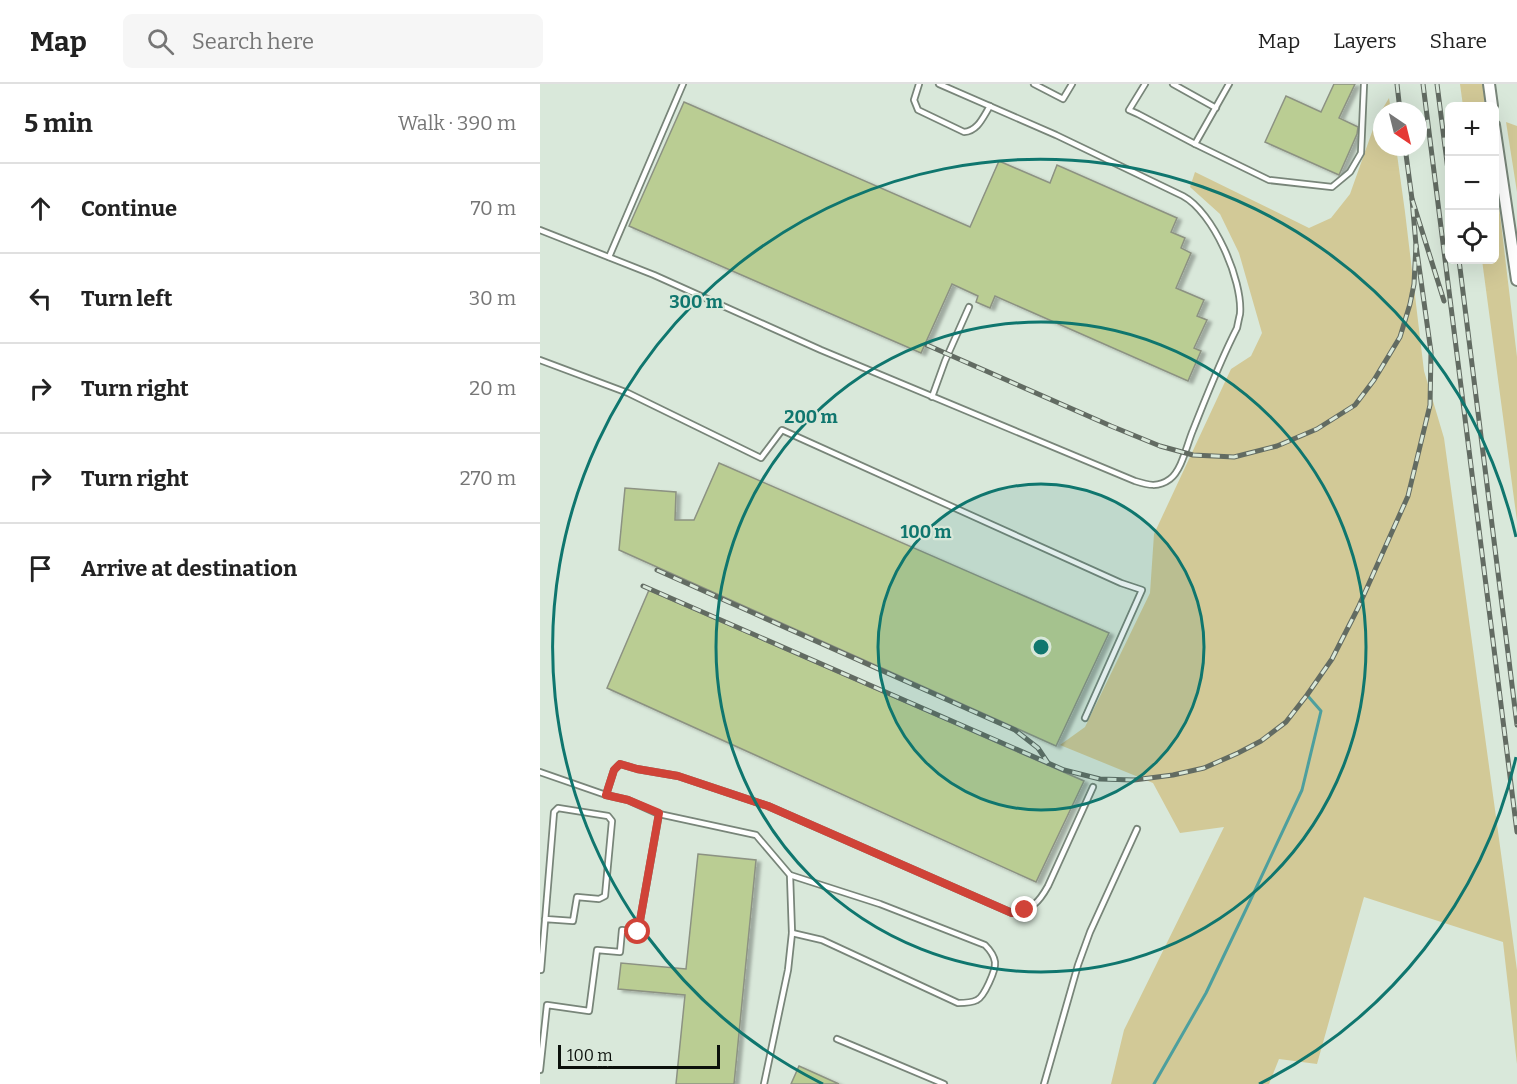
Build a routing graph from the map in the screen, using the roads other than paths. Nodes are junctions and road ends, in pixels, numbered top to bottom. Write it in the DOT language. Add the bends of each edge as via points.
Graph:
graph roads {
  1 [pos="683,84"];
  2 [pos="919,84"];
  3 [pos="939,84"];
  4 [pos="1035,84"];
  5 [pos="1072,84"];
  6 [pos="1145,84"];
  7 [pos="1173,84"];
  8 [pos="1229,84"];
  9 [pos="1364,84"];
  10 [pos="1489,84"];
  11 [pos="1491,102"];
  12 [pos="990,106"];
  13 [pos="1216,108"];
  14 [pos="1195,144"];
  15 [pos="1499,156"];
  16 [pos="540,230"];
  17 [pos="609,257"];
  18 [pos="1517,280"];
  19 [pos="969,307"];
  20 [pos="540,360"];
  21 [pos="932,397"];
  22 [pos="1085,718"];
  23 [pos="540,772"];
  24 [pos="1093,787"];
  25 [pos="606,795"];
  26 [pos="659,813"];
  27 [pos="1137,829"];
  28 [pos="790,875"];
  29 [pos="545,919"];
  30 [pos="792,933"];
  31 [pos="540,970"];
  32 [pos="837,1039"];
  33 [pos="540,1070"];
  34 [pos="764,1084"];
  35 [pos="944,1084"];
  36 [pos="1044,1084"];
  1 -- 17 [label="lane"];
  2 -- 12 [label="lane" via="914,100 918,110 964,132 977,127"];
  3 -- 12 [label="lane"];
  4 -- 5 [label="lane" via="1063,99"];
  6 -- 14 [label="lane" via="1129,110"];
  7 -- 13 [label="lane"];
  8 -- 13 [label="lane"];
  9 -- 14 [label="lane" via="1361,153 1350,172 1332,187 1269,180"];
  10 -- 11 [label="street"];
  12 -- 21 [label="lane" via="1192,201 1213,227 1228,259 1240,314 1179,466 1174,475 1159,485 1135,481"];
  13 -- 14 [label="lane"];
  15 -- 18 [label="street"];
  16 -- 17 [label="lane"];
  17 -- 21 [label="lane"];
  19 -- 21 [label="lane"];
  20 -- 22 [label="lane" via="628,393 761,458 782,430 1121,584 1142,590"];
  23 -- 25 [label="lane"];
  24 -- 25 [label="lane" via="1039,901 1012,913 768,806 678,776 620,764"];
  25 -- 26 [label="lane"];
  26 -- 28 [label="lane" via="756,835"];
  26 -- 33 [label="lane" via="638,932 622,930 620,952 597,950 589,1011 547,1005"];
  27 -- 36 [label="lane" via="1090,932"];
  28 -- 30 [label="lane"];
  28 -- 30 [label="lane" via="880,904 985,945 995,960 995,968 978,1000 958,1003 822,940"];
  29 -- 29 [label="lane" via="554,812 558,808 608,816 612,821 604,896 577,897 573,921"];
  29 -- 31 [label="lane"];
  30 -- 34 [label="lane"];
  32 -- 35 [label="lane"];
}
